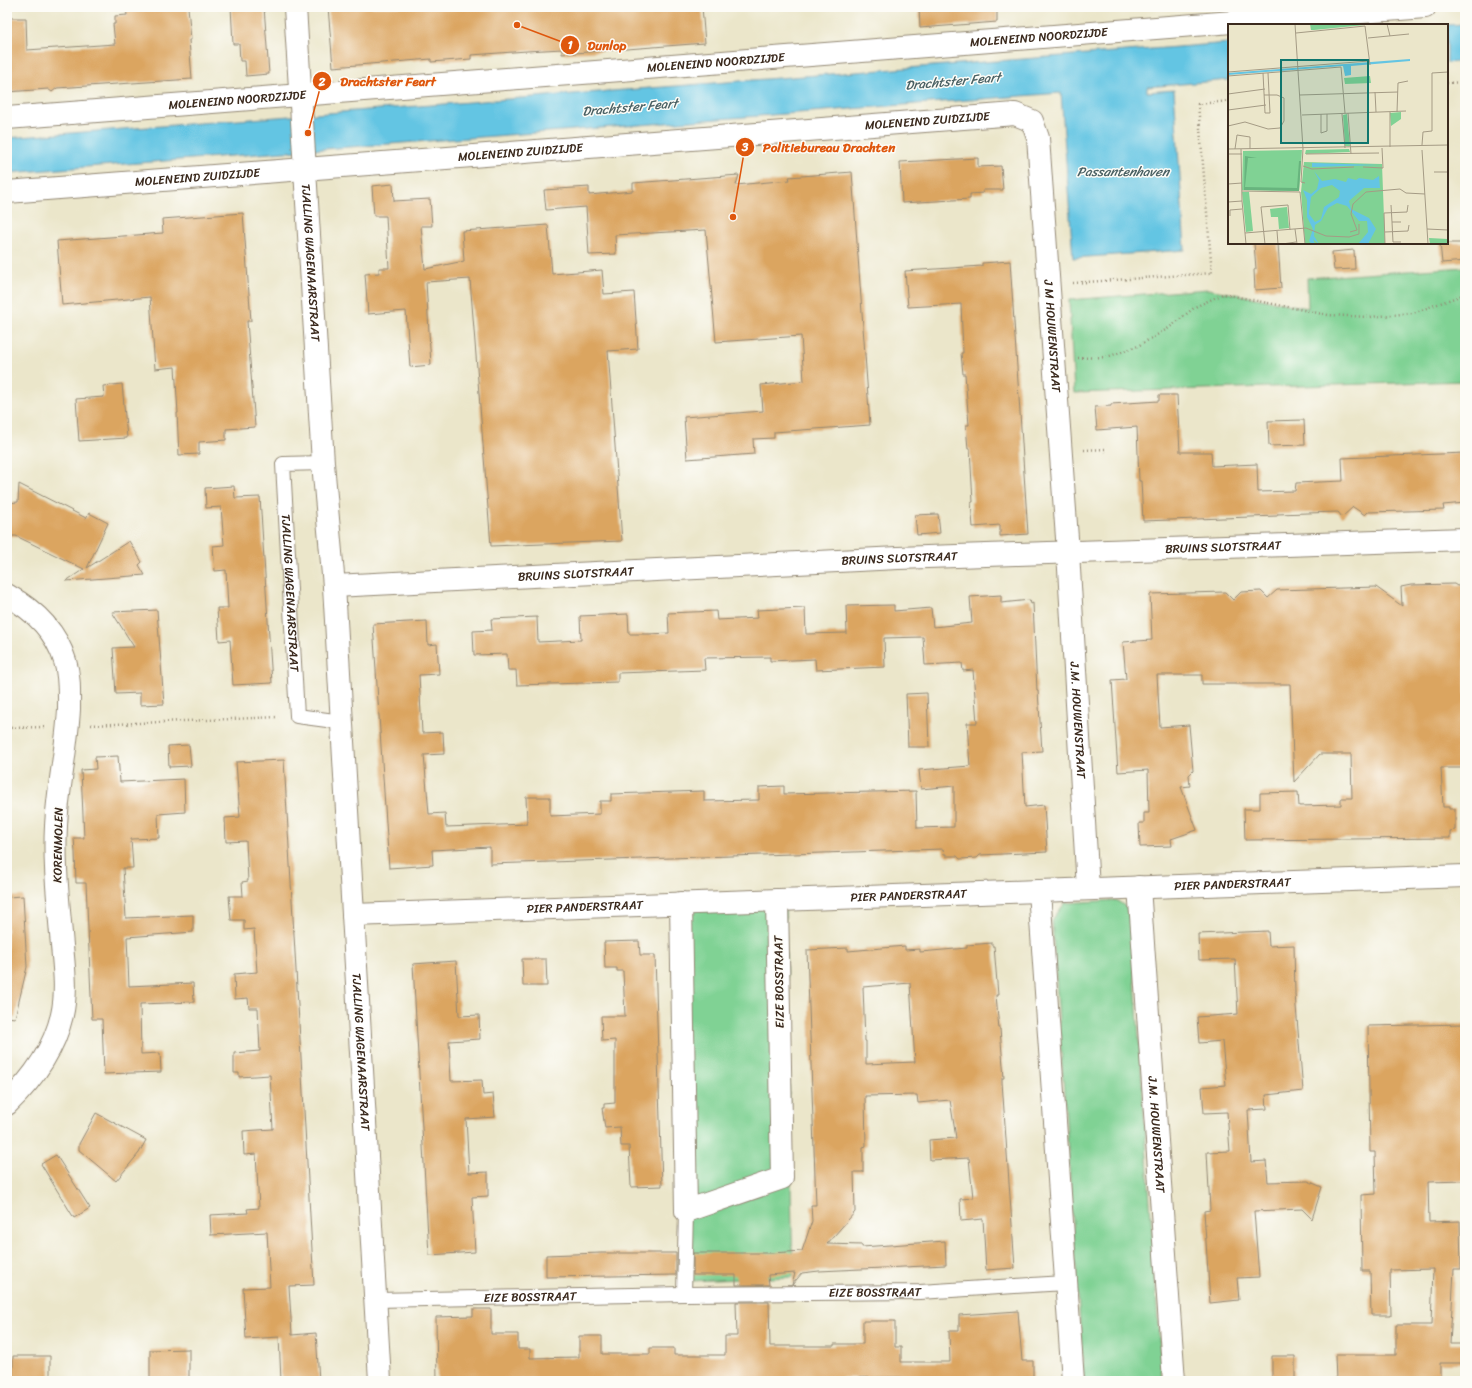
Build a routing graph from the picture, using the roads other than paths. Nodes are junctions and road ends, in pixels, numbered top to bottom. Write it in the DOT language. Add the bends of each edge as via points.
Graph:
graph roads {
  1 [pos="295,7"];
  2 [pos="1425,7"];
  3 [pos="300,104"];
  4 [pos="7,118"];
  5 [pos="1032,121"];
  6 [pos="305,165"];
  7 [pos="7,192"];
  8 [pos="323,463"];
  9 [pos="1465,539"];
  10 [pos="1068,552"];
  11 [pos="334,586"];
  12 [pos="7,596"];
  13 [pos="342,722"];
  14 [pos="1465,876"];
  15 [pos="1139,887"];
  16 [pos="1088,889"];
  17 [pos="1039,891"];
  18 [pos="777,900"];
  19 [pos="681,903"];
  20 [pos="353,915"];
  21 [pos="7,1104"];
  22 [pos="686,1210"];
  23 [pos="1065,1283"];
  24 [pos="684,1294"];
  25 [pos="376,1300"];
  26 [pos="380,1381"];
  27 [pos="1073,1381"];
  28 [pos="1174,1381"];
  1 -- 3 [label="street, TJALLING WAGENAARSTRAAT"];
  2 -- 3 [label="street, MOLENEIND NOORDZIJDE"];
  3 -- 4 [label="street, MOLENEIND NOORDZIJDE"];
  3 -- 6 [label="street, TJALLING WAGENAARSTRAAT"];
  5 -- 6 [label="street, MOLENEIND ZUIDZIJDE" via="1015,114"];
  5 -- 10 [label="street, J M HOUWENSTRAAT" via="1038,138"];
  6 -- 7 [label="street, MOLENEIND ZUIDZIJDE"];
  6 -- 8 [label="street, TJALLING WAGENAARSTRAAT"];
  8 -- 11 [label="street, TJALLING WAGENAARSTRAAT"];
  8 -- 13 [label="lane, TJALLING WAGENAARSTRAAT" via="283,464 297,716"];
  9 -- 10 [label="street, BRUINS SLOTSTRAAT"];
  10 -- 11 [label="street, BRUINS SLOTSTRAAT"];
  10 -- 16 [label="street, J.M. HOUWENSTRAAT"];
  11 -- 13 [label="street, TJALLING WAGENAARSTRAAT"];
  12 -- 21 [label="street, KORENMOLEN" via="38,616 54,634 65,661 70,685 68,726 56,825 56,862 65,978 62,1014 56,1037 39,1066"];
  13 -- 20 [label="street, TJALLING WAGENAARSTRAAT"];
  14 -- 15 [label="street, PIER PANDERSTRAAT"];
  15 -- 16 [label="street, PIER PANDERSTRAAT"];
  15 -- 28 [label="street, J.M. HOUWENSTRAAT"];
  16 -- 17 [label="street, PIER PANDERSTRAAT"];
  17 -- 18 [label="street, PIER PANDERSTRAAT"];
  17 -- 23 [label="street"];
  18 -- 19 [label="street, PIER PANDERSTRAAT"];
  18 -- 22 [label="street, EIZE BOSSTRAAT" via="782,1178"];
  19 -- 20 [label="street, PIER PANDERSTRAAT"];
  19 -- 22 [label="street"];
  20 -- 25 [label="street, TJALLING WAGENAARSTRAAT"];
  22 -- 24 [label="lane"];
  23 -- 24 [label="lane, EIZE BOSSTRAAT" via="920,1292"];
  23 -- 27 [label="street"];
  24 -- 25 [label="lane, EIZE BOSSTRAAT"];
  25 -- 26 [label="street, TJALLING WAGENAARSTRAAT"];
}
